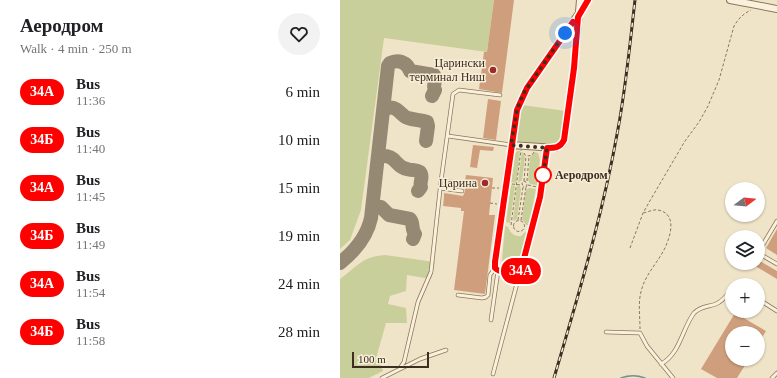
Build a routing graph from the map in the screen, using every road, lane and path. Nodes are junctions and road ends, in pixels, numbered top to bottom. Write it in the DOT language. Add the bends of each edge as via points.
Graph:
graph roads {
  1 [pos="580,0"];
  2 [pos="588,0"];
  3 [pos="730,0"];
  4 [pos="760,5"];
  5 [pos="777,9"];
  6 [pos="578,17"];
  7 [pos="500,95"];
  8 [pos="448,136"];
  9 [pos="511,145"];
  10 [pos="547,148"];
  11 [pos="521,150"];
  12 [pos="524,150"];
  13 [pos="534,151"];
  14 [pos="526,156"];
  15 [pos="530,156"];
  16 [pos="524,181"];
  17 [pos="527,182"];
  18 [pos="510,183"];
  19 [pos="516,184"];
  20 [pos="521,185"];
  21 [pos="527,186"];
  22 [pos="523,187"];
  23 [pos="538,187"];
  24 [pos="440,188"];
  25 [pos="492,188"];
  26 [pos="499,188"];
  27 [pos="462,191"];
  28 [pos="490,203"];
  29 [pos="497,204"];
  30 [pos="643,213"];
  31 [pos="518,220"];
  32 [pos="521,221"];
  33 [pos="777,221"];
  34 [pos="513,226"];
  35 [pos="765,241"];
  36 [pos="630,248"];
  37 [pos="765,257"];
  38 [pos="777,264"];
  39 [pos="497,270"];
  40 [pos="520,272"];
  41 [pos="458,295"];
  42 [pos="725,298"];
  43 [pos="765,303"];
  44 [pos="777,311"];
  45 [pos="491,320"];
  46 [pos="606,332"];
  47 [pos="640,333"];
  48 [pos="446,350"];
  49 [pos="662,364"];
  50 [pos="400,368"];
  51 [pos="777,373"];
  52 [pos="493,374"];
  53 [pos="382,378"];
  54 [pos="673,378"];
  55 [pos="772,378"];
  1 -- 6 [label="street"];
  2 -- 6 [label="street"];
  3 -- 4 [label="street"];
  4 -- 5 [label="street"];
  4 -- 30 [label="path" via="736,22 719,80 708,106"];
  6 -- 9 [label="street" via="523,94 517,110"];
  6 -- 10 [label="street" via="565,136 560,146"];
  7 -- 8 [label="lane" via="459,90 454,92"];
  8 -- 9 [label="lane"];
  8 -- 24 [label="lane"];
  9 -- 10 [label="street"];
  9 -- 39 [label="street" via="495,262"];
  10 -- 40 [label="street" via="540,197"];
  11 -- 19 [label="path"];
  12 -- 14 [label="path"];
  13 -- 15 [label="path"];
  14 -- 15 [label="path"];
  14 -- 16 [label="path"];
  15 -- 17 [label="path"];
  16 -- 17 [label="path"];
  16 -- 20 [label="path"];
  17 -- 21 [label="path"];
  18 -- 19 [label="path"];
  19 -- 20 [label="path"];
  19 -- 34 [label="path" via="511,225"];
  20 -- 22 [label="path"];
  21 -- 22 [label="path"];
  21 -- 23 [label="path"];
  21 -- 32 [label="path"];
  22 -- 31 [label="path"];
  24 -- 27 [label="lane"];
  24 -- 50 [label="lane" via="431,272 418,302 404,362"];
  25 -- 26 [label="path"];
  28 -- 29 [label="path"];
  30 -- 36 [label="path"];
  30 -- 47 [label="path" via="657,209 665,212 670,218 671,229 667,244 640,292"];
  31 -- 32 [label="path"];
  31 -- 34 [label="path"];
  32 -- 34 [label="path" via="524,227 521,231 516,231"];
  33 -- 35 [label="lane"];
  37 -- 38 [label="lane"];
  39 -- 40 [label="street"];
  39 -- 41 [label="lane" via="490,275 486,297"];
  39 -- 45 [label="lane"];
  40 -- 52 [label="lane"];
  42 -- 49 [label="lane" via="717,304 699,308 669,360"];
  43 -- 44 [label="lane"];
  46 -- 47 [label="lane"];
  47 -- 49 [label="lane"];
  48 -- 50 [label="lane"];
  49 -- 54 [label="lane"];
  50 -- 53 [label="lane"];
  51 -- 55 [label="lane"];
}
